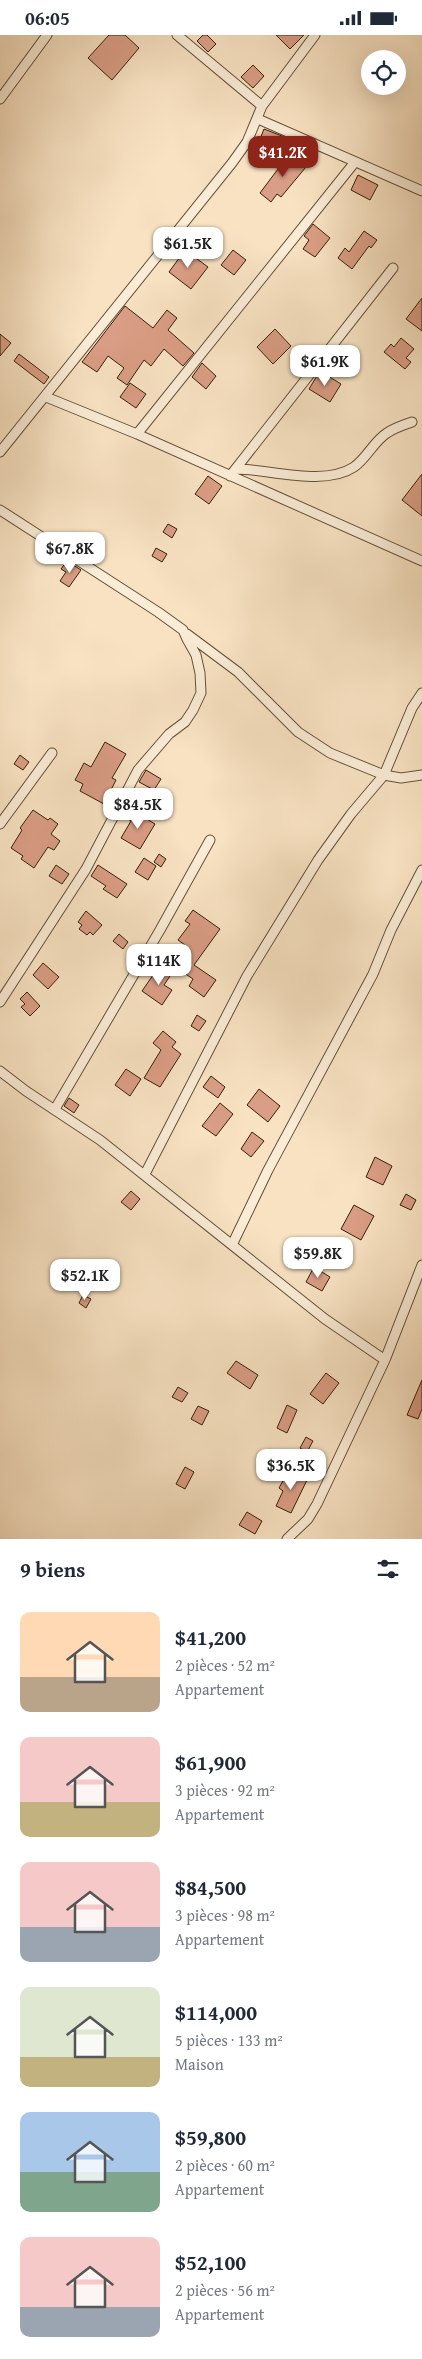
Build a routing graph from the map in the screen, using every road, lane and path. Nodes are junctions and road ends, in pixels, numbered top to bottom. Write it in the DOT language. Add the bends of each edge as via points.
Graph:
graph roads {
  1 [pos="47,35"];
  2 [pos="177,35"];
  3 [pos="315,35"];
  4 [pos="0,99"];
  5 [pos="262,106"];
  6 [pos="258,119"];
  7 [pos="355,162"];
  8 [pos="422,191"];
  9 [pos="393,268"];
  10 [pos="46,397"];
  11 [pos="412,422"];
  12 [pos="137,434"];
  13 [pos="0,453"];
  14 [pos="233,473"];
  15 [pos="0,510"];
  16 [pos="422,561"];
  17 [pos="182,631"];
  18 [pos="422,693"];
  19 [pos="52,753"];
  20 [pos="384,775"];
  21 [pos="422,775"];
  22 [pos="0,824"];
  23 [pos="210,840"];
  24 [pos="422,869"];
  25 [pos="0,1002"];
  26 [pos="0,1071"];
  27 [pos="55,1109"];
  28 [pos="145,1174"];
  29 [pos="232,1245"];
  30 [pos="422,1265"];
  31 [pos="385,1360"];
  32 [pos="287,1539"];
  1 -- 4 [label="street"];
  2 -- 5 [label="street"];
  3 -- 5 [label="street"];
  5 -- 6 [label="street"];
  6 -- 7 [label="street"];
  6 -- 10 [label="street" via="227,170"];
  7 -- 8 [label="street"];
  7 -- 12 [label="street"];
  9 -- 14 [label="street"];
  10 -- 12 [label="street"];
  10 -- 13 [label="street"];
  11 -- 14 [label="street" via="386,434 354,467 340,473 306,476 254,469"];
  12 -- 14 [label="street"];
  14 -- 16 [label="street"];
  15 -- 17 [label="street" via="158,612"];
  17 -- 20 [label="street" via="238,672 298,732 330,753"];
  17 -- 25 [label="street" via="196,655 200,673 200,693 193,710 138,770 86,869"];
  18 -- 20 [label="street" via="412,708"];
  19 -- 22 [label="street"];
  20 -- 21 [label="street" via="401,778"];
  20 -- 28 [label="street" via="318,859 261,951"];
  23 -- 27 [label="street"];
  24 -- 29 [label="street" via="373,974 268,1170"];
  26 -- 27 [label="street"];
  27 -- 28 [label="street"];
  28 -- 29 [label="street"];
  29 -- 31 [label="street" via="325,1319"];
  30 -- 31 [label="street"];
  31 -- 32 [label="street" via="317,1504 308,1519"];
}
